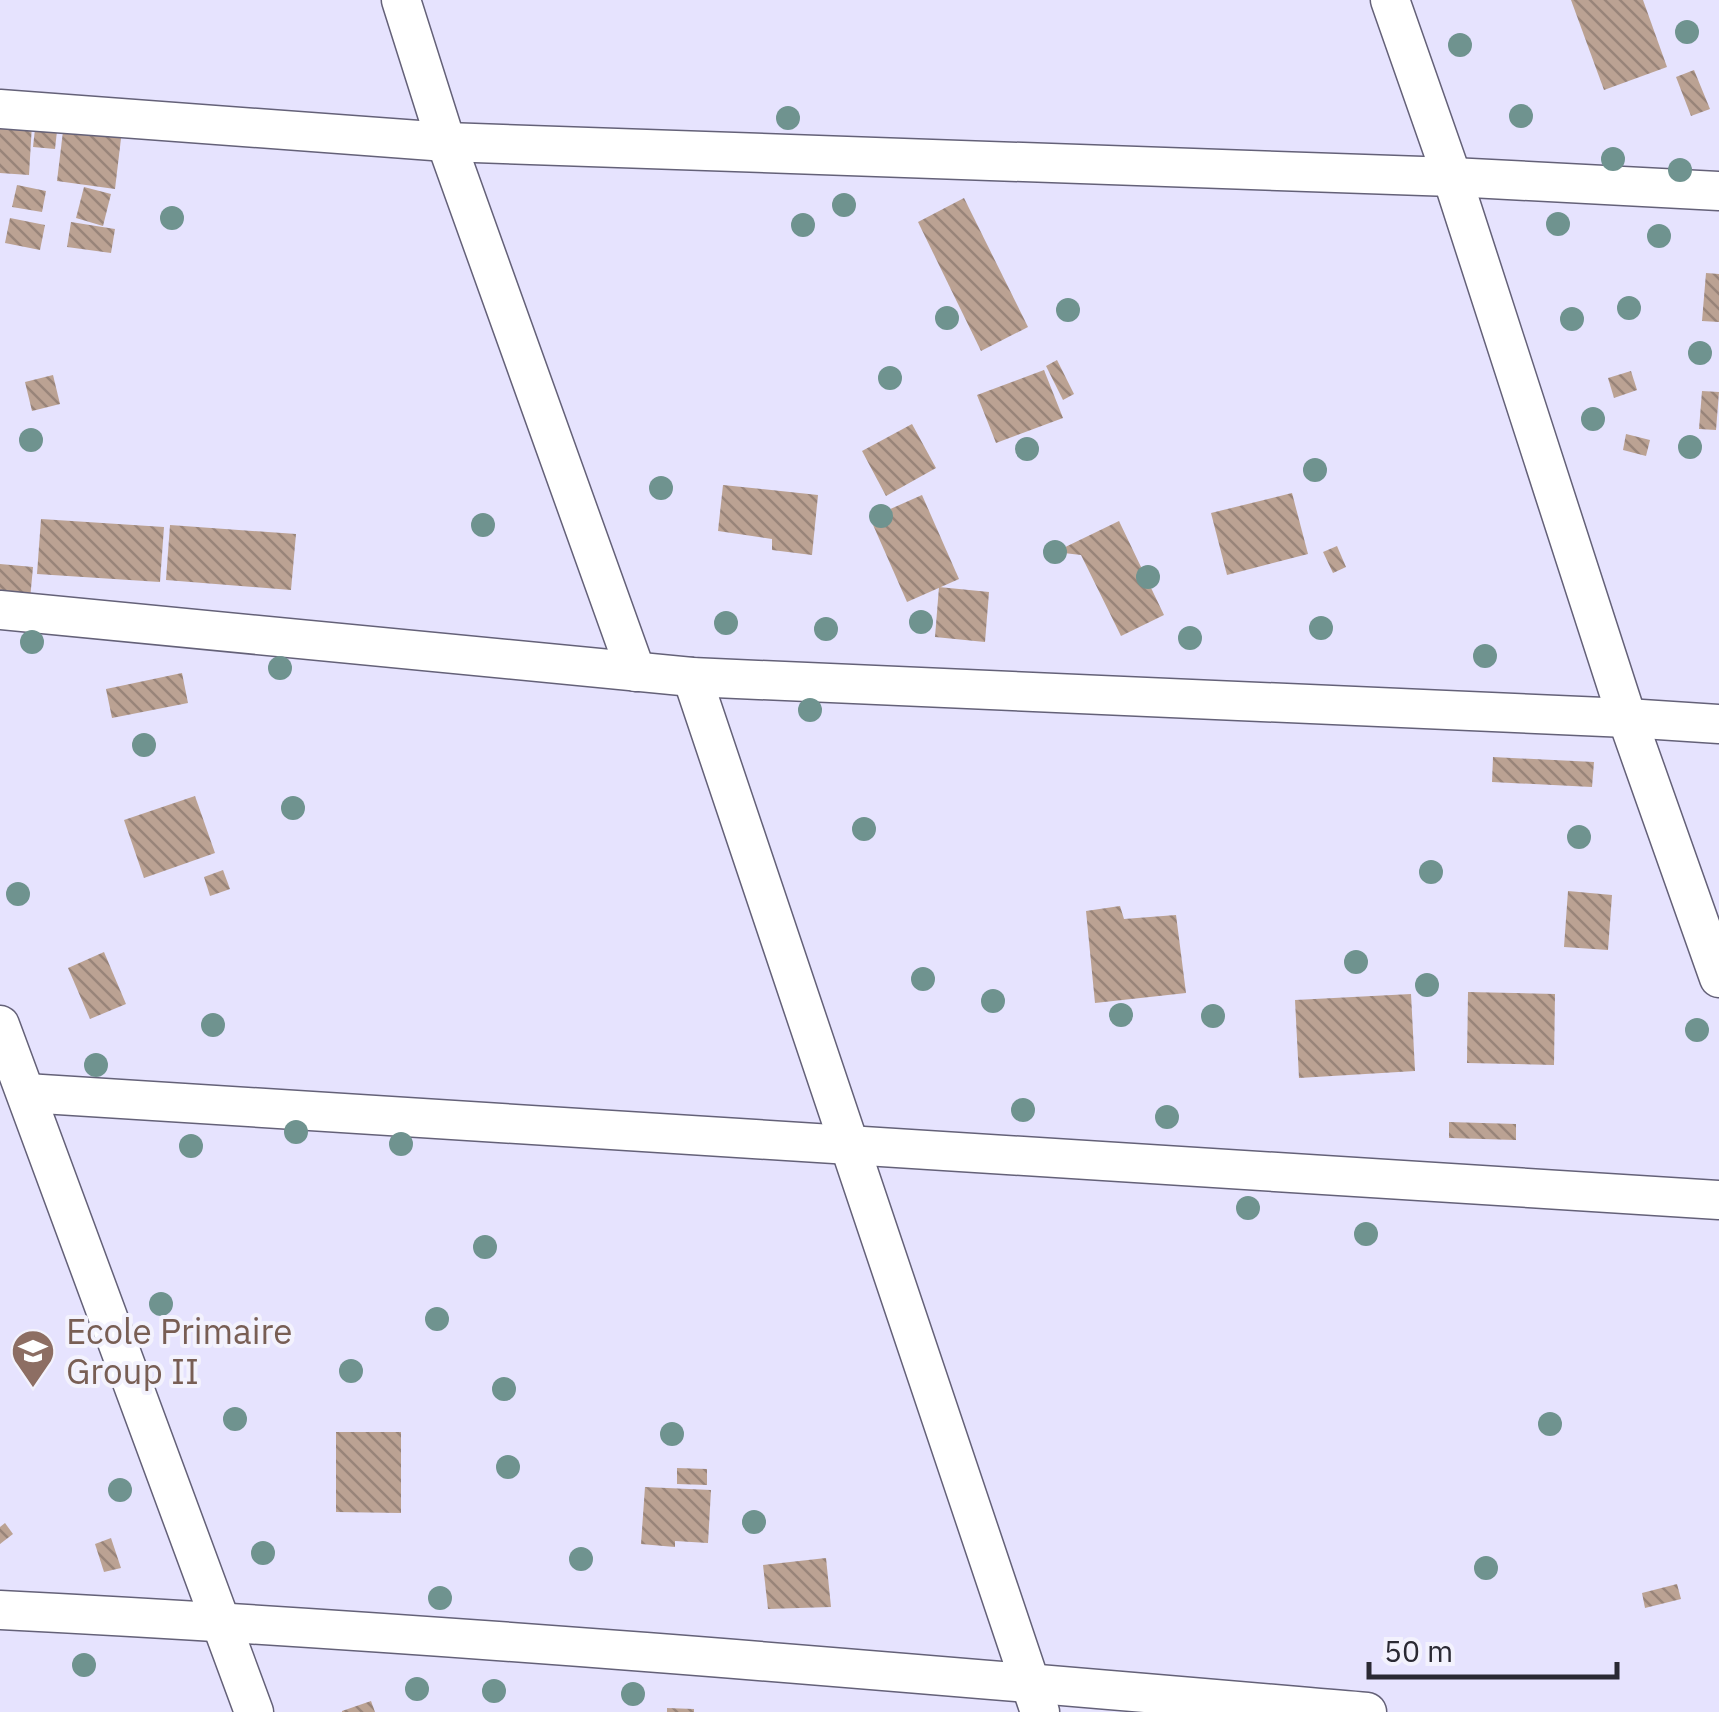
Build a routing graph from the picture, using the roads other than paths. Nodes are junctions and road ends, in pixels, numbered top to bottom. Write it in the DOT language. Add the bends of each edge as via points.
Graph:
graph roads {
  1 [pos="401,0"];
  2 [pos="1390,0"];
  3 [pos="0,109"];
  4 [pos="446,142"];
  5 [pos="1452,177"];
  6 [pos="1719,191"];
  7 [pos="0,610"];
  8 [pos="636,672"];
  9 [pos="692,678"];
  10 [pos="1627,718"];
  11 [pos="1719,724"];
  12 [pos="1719,978"];
  13 [pos="0,1024"];
  14 [pos="26,1093"];
  15 [pos="849,1145"];
  16 [pos="1719,1200"];
  17 [pos="0,1610"];
  18 [pos="221,1621"];
  19 [pos="1035,1698"];
  20 [pos="254,1712"];
  21 [pos="1368,1712"];
  1 -- 4 [label="street"];
  2 -- 5 [label="street"];
  3 -- 4 [label="street"];
  4 -- 5 [label="street"];
  4 -- 8 [label="street"];
  5 -- 6 [label="street"];
  5 -- 10 [label="street"];
  7 -- 8 [label="street"];
  8 -- 9 [label="street"];
  9 -- 10 [label="street"];
  9 -- 15 [label="street"];
  10 -- 11 [label="street"];
  10 -- 12 [label="street"];
  13 -- 14 [label="street"];
  14 -- 15 [label="street"];
  14 -- 18 [label="street"];
  15 -- 16 [label="street"];
  15 -- 19 [label="street"];
  17 -- 18 [label="street"];
  18 -- 19 [label="street"];
  18 -- 20 [label="street"];
  19 -- 21 [label="street"];
}
